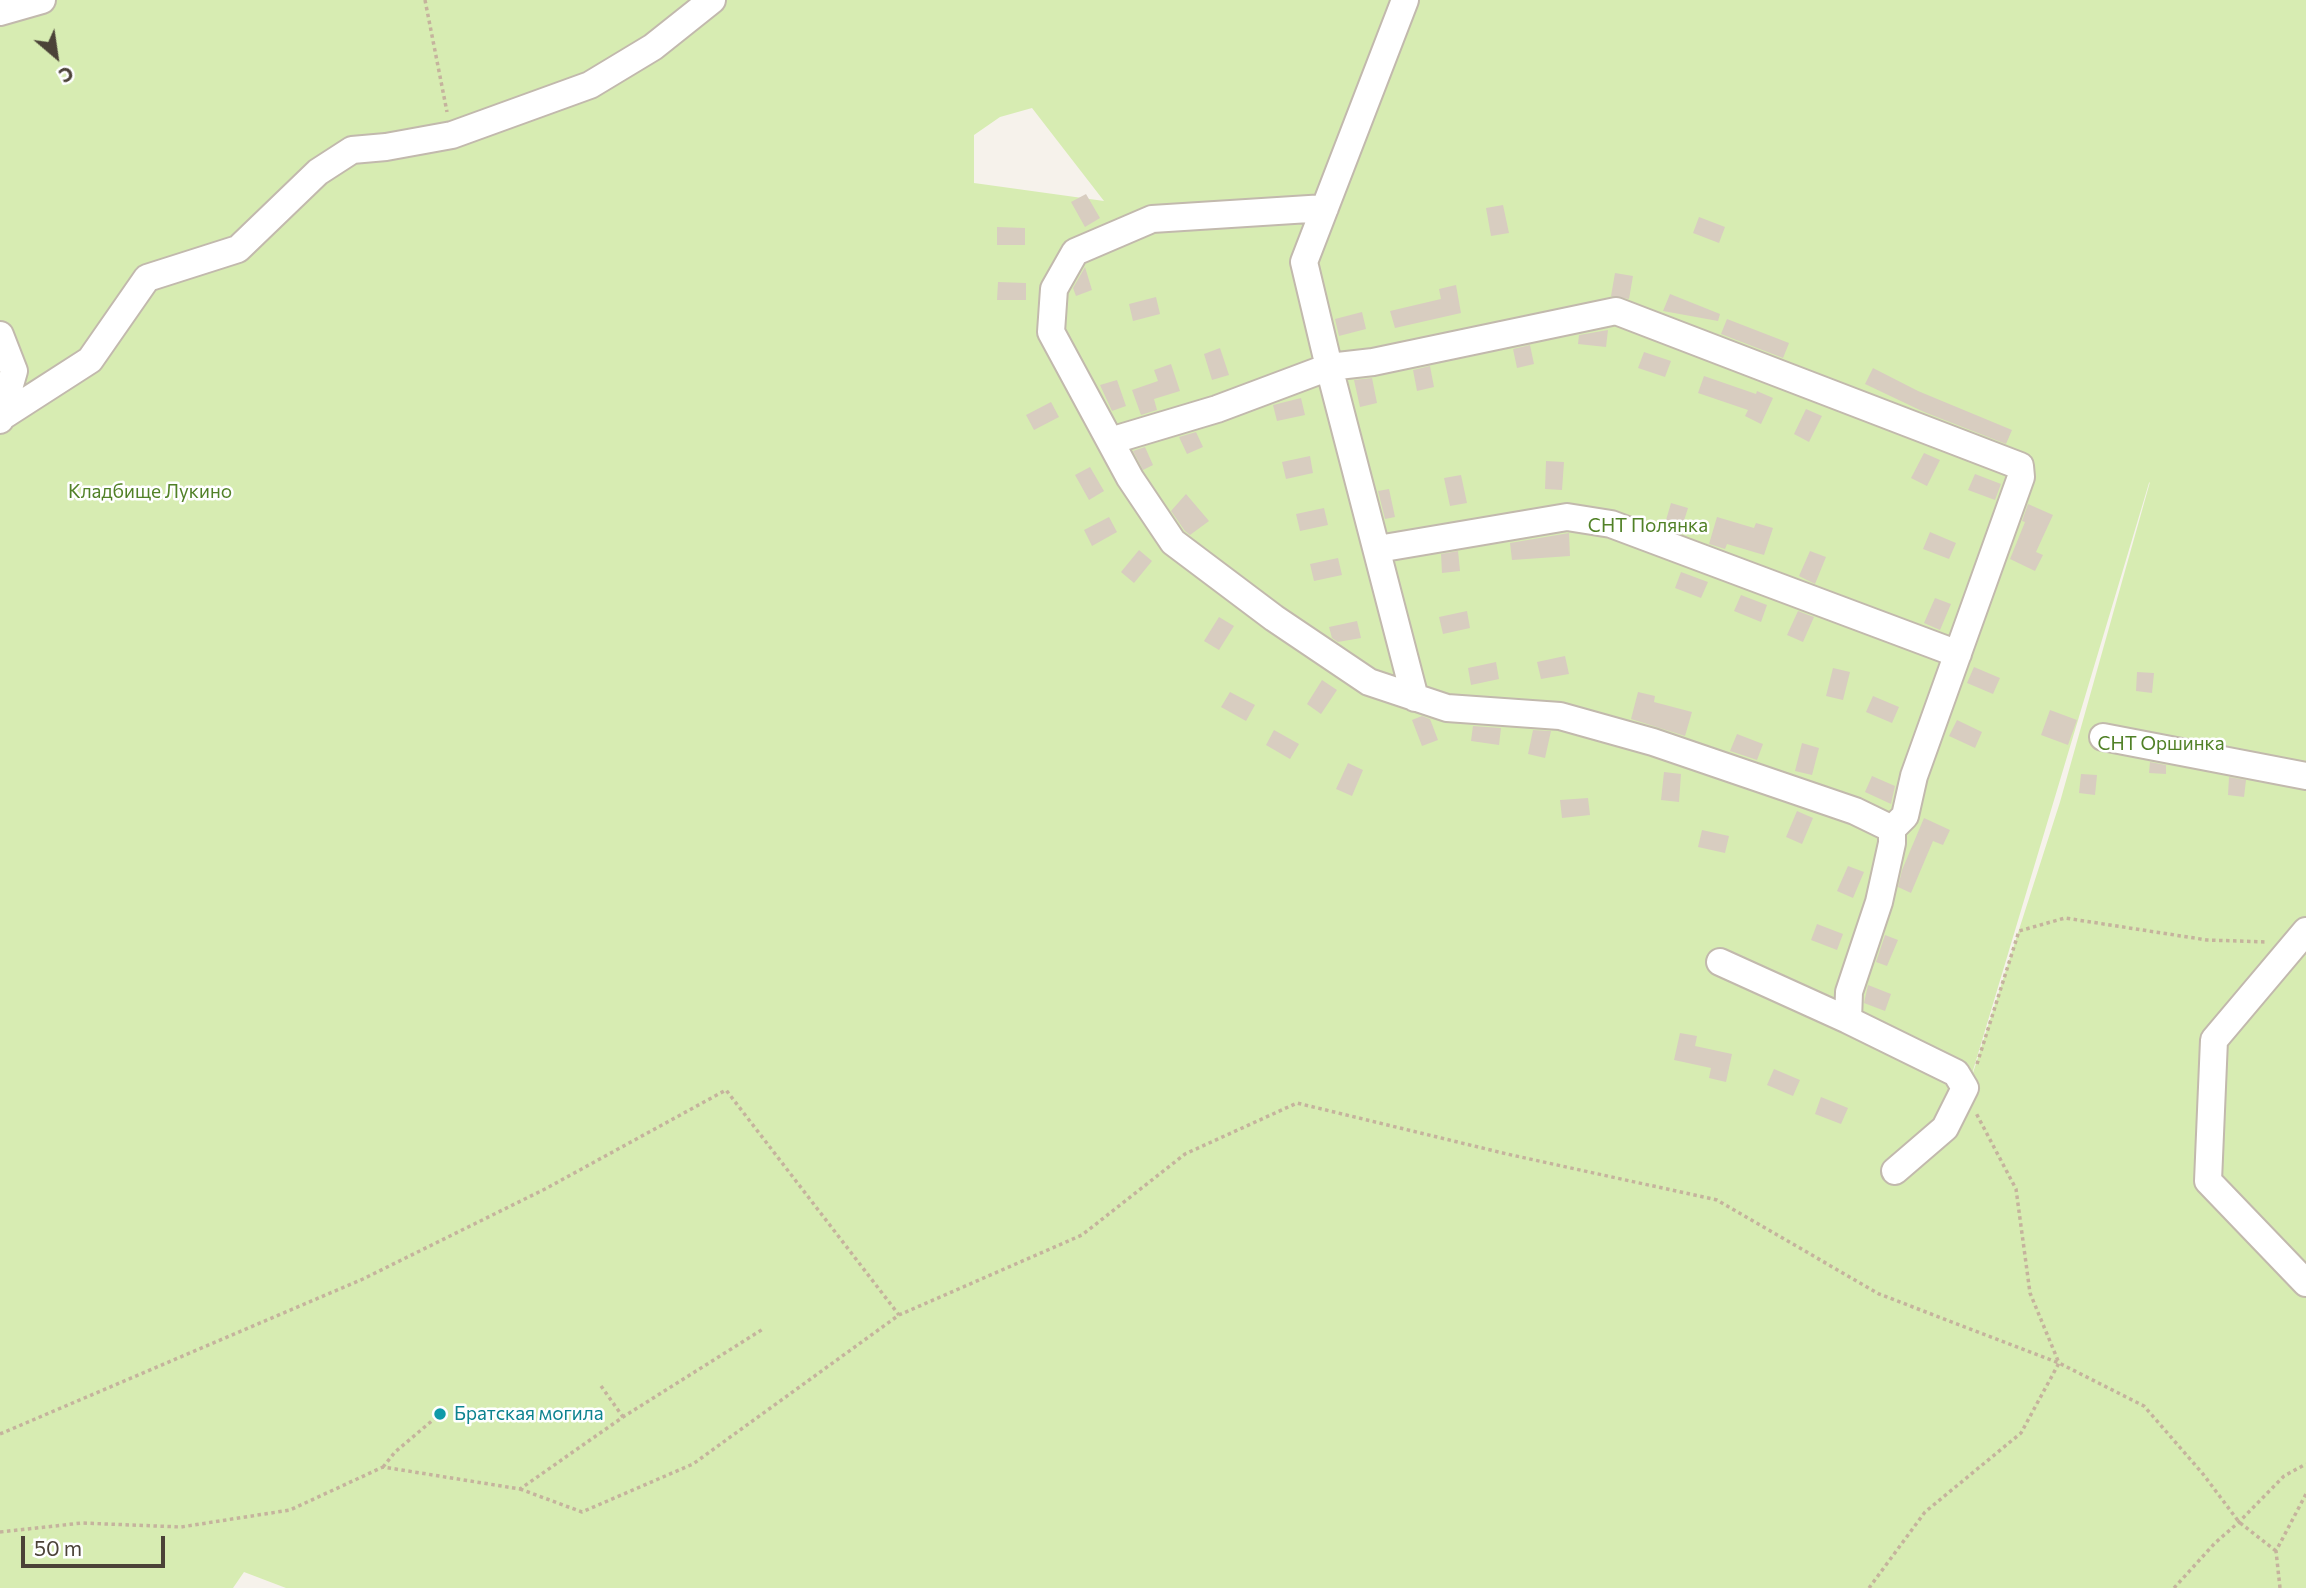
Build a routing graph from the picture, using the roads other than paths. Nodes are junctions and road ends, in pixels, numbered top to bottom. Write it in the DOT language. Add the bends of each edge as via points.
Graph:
graph roads {
  1 [pos="42,0"];
  2 [pos="712,0"];
  3 [pos="1405,0"];
  4 [pos="0,12"];
  5 [pos="1325,208"];
  6 [pos="0,335"];
  7 [pos="1329,367"];
  8 [pos="1,418"];
  9 [pos="1110,441"];
  10 [pos="1378,549"];
  11 [pos="1958,654"];
  12 [pos="1415,698"];
  13 [pos="2103,737"];
  14 [pos="2306,776"];
  15 [pos="1892,829"];
  16 [pos="2301,937"];
  17 [pos="1720,962"];
  18 [pos="1848,1020"];
  19 [pos="1895,1171"];
  20 [pos="2306,1283"];
  1 -- 4 [label="street"];
  2 -- 8 [label="street" via="653,47 590,85 452,135 352,150 318,172 238,249 147,278 90,360"];
  3 -- 5 [label="street"];
  5 -- 7 [label="street" via="1304,262"];
  5 -- 9 [label="street" via="1152,219 1075,252 1054,289 1051,332"];
  6 -- 8 [label="street" via="14,371"];
  7 -- 9 [label="street" via="1217,409"];
  7 -- 10 [label="street"];
  7 -- 11 [label="street" via="1373,362 1616,311 2020,466 2021,477"];
  9 -- 12 [label="street" via="1173,542 1273,618 1369,682"];
  10 -- 11 [label="street" via="1567,517 1611,524"];
  10 -- 12 [label="street"];
  11 -- 15 [label="street" via="1914,776 1905,816"];
  12 -- 15 [label="street" via="1447,708 1560,716 1653,742 1855,811"];
  13 -- 14 [label="street"];
  15 -- 18 [label="street" via="1879,902 1849,992"];
  16 -- 20 [label="street" via="2214,1041 2208,1181"];
  17 -- 18 [label="street"];
  18 -- 19 [label="street" via="1956,1073 1965,1088 1945,1128"];
}
